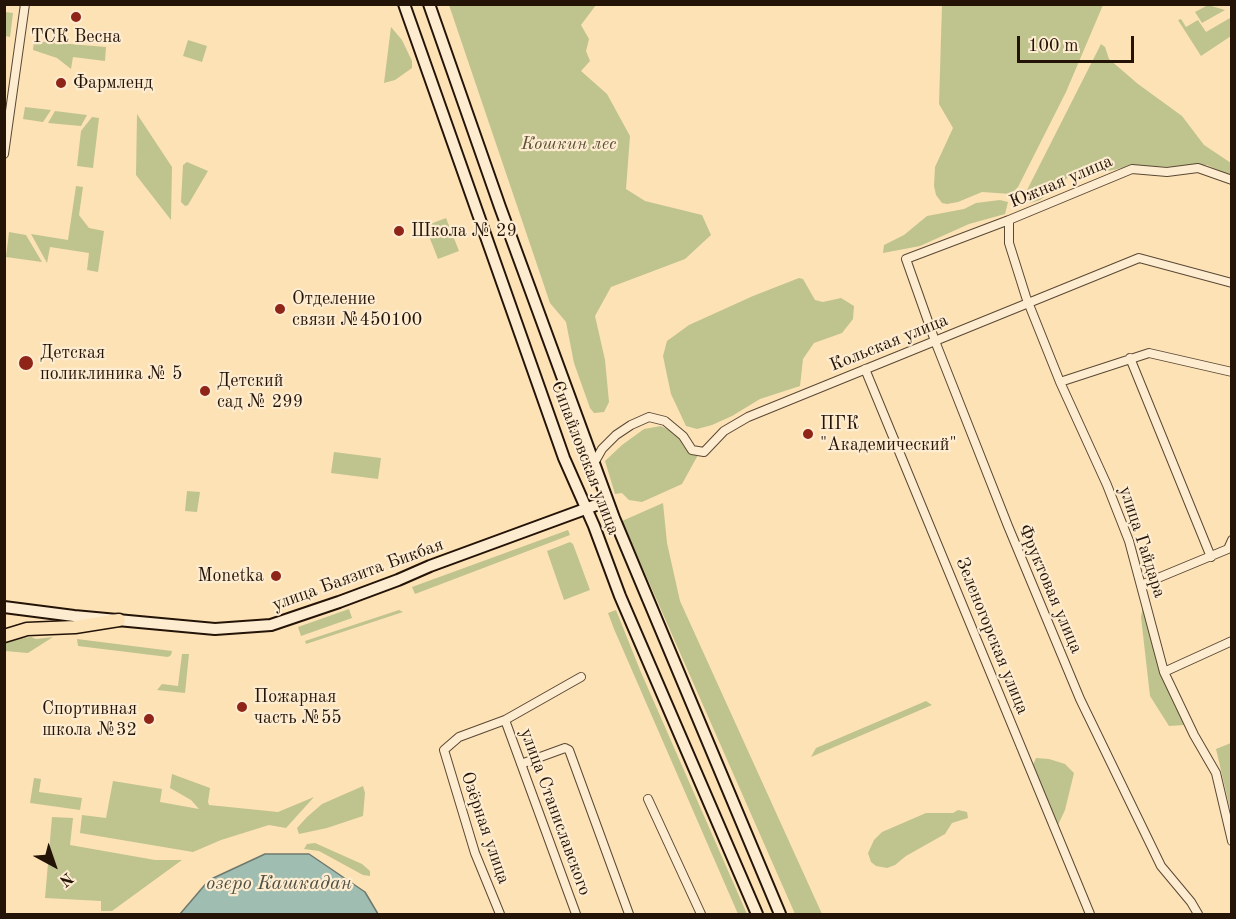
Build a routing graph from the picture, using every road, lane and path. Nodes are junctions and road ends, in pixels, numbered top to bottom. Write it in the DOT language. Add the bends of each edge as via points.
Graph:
graph roads {
  1 [pos="25,4"];
  2 [pos="404,4"];
  3 [pos="429,4"];
  4 [pos="4,154"];
  5 [pos="1232,180"];
  6 [pos="1009,220"];
  7 [pos="906,259"];
  8 [pos="1232,283"];
  9 [pos="1029,302"];
  10 [pos="935,341"];
  11 [pos="1130,358"];
  12 [pos="865,369"];
  13 [pos="1232,372"];
  14 [pos="1060,382"];
  15 [pos="593,465"];
  16 [pos="607,501"];
  17 [pos="587,509"];
  18 [pos="1232,540"];
  19 [pos="1210,557"];
  20 [pos="1142,585"];
  21 [pos="4,607"];
  22 [pos="119,620"];
  23 [pos="4,636"];
  24 [pos="1232,641"];
  25 [pos="1164,672"];
  26 [pos="581,677"];
  27 [pos="505,720"];
  28 [pos="521,764"];
  29 [pos="648,799"];
  30 [pos="1232,841"];
  31 [pos="500,915"];
  32 [pos="576,915"];
  33 [pos="629,915"];
  34 [pos="701,915"];
  35 [pos="757,915"];
  36 [pos="780,915"];
  37 [pos="1090,915"];
  38 [pos="1198,915"];
  1 -- 4 [label="street"];
  2 -- 17 [label="main road, Сипайловская улица" via="564,458"];
  3 -- 15 [label="main road, Сипайловская улица"];
  5 -- 6 [label="street, Южная улица" via="1198,168 1167,172 1132,169"];
  6 -- 7 [label="street, Южная улица"];
  6 -- 9 [label="street, улица Гайдара" via="1009,243"];
  7 -- 10 [label="street, Фруктовая улица"];
  8 -- 9 [label="street, Кольская улица" via="1139,258"];
  9 -- 10 [label="street, Кольская улица"];
  9 -- 14 [label="street, улица Гайдара"];
  10 -- 12 [label="street, Кольская улица"];
  10 -- 38 [label="street, Фруктовая улица" via="1080,699 1161,866"];
  11 -- 13 [label="street" via="1149,353"];
  11 -- 14 [label="street"];
  11 -- 19 [label="street"];
  12 -- 15 [label="street, Кольская улица" via="748,417 724,431 704,452 692,450 665,421 650,417 616,435"];
  12 -- 37 [label="street, Зеленогорская улица"];
  14 -- 20 [label="street, улица Гайдара" via="1111,494"];
  15 -- 16 [label="main road, Сипайловская улица"];
  16 -- 17 [label="main road, улица Баязита Бикбая"];
  16 -- 36 [label="main road, Сипайловская улица"];
  17 -- 22 [label="main road, улица Баязита Бикбая" via="271,625 214,629"];
  17 -- 35 [label="main road, Сипайловская улица" via="620,596"];
  18 -- 19 [label="street" via="1228,549"];
  19 -- 20 [label="street"];
  20 -- 25 [label="street, улица Гайдара"];
  21 -- 22 [label="main road, улица Баязита Бикбая"];
  22 -- 23 [label="main road" via="27,629"];
  24 -- 25 [label="street"];
  25 -- 30 [label="street, улица Гайдара" via="1216,773"];
  26 -- 27 [label="street"];
  27 -- 28 [label="street, улица Станиславского"];
  27 -- 31 [label="street, Озёрная улица" via="459,737 444,750 475,854"];
  28 -- 32 [label="street, улица Станиславского"];
  28 -- 33 [label="street" via="565,748 569,750"];
  29 -- 34 [label="street"];
}
